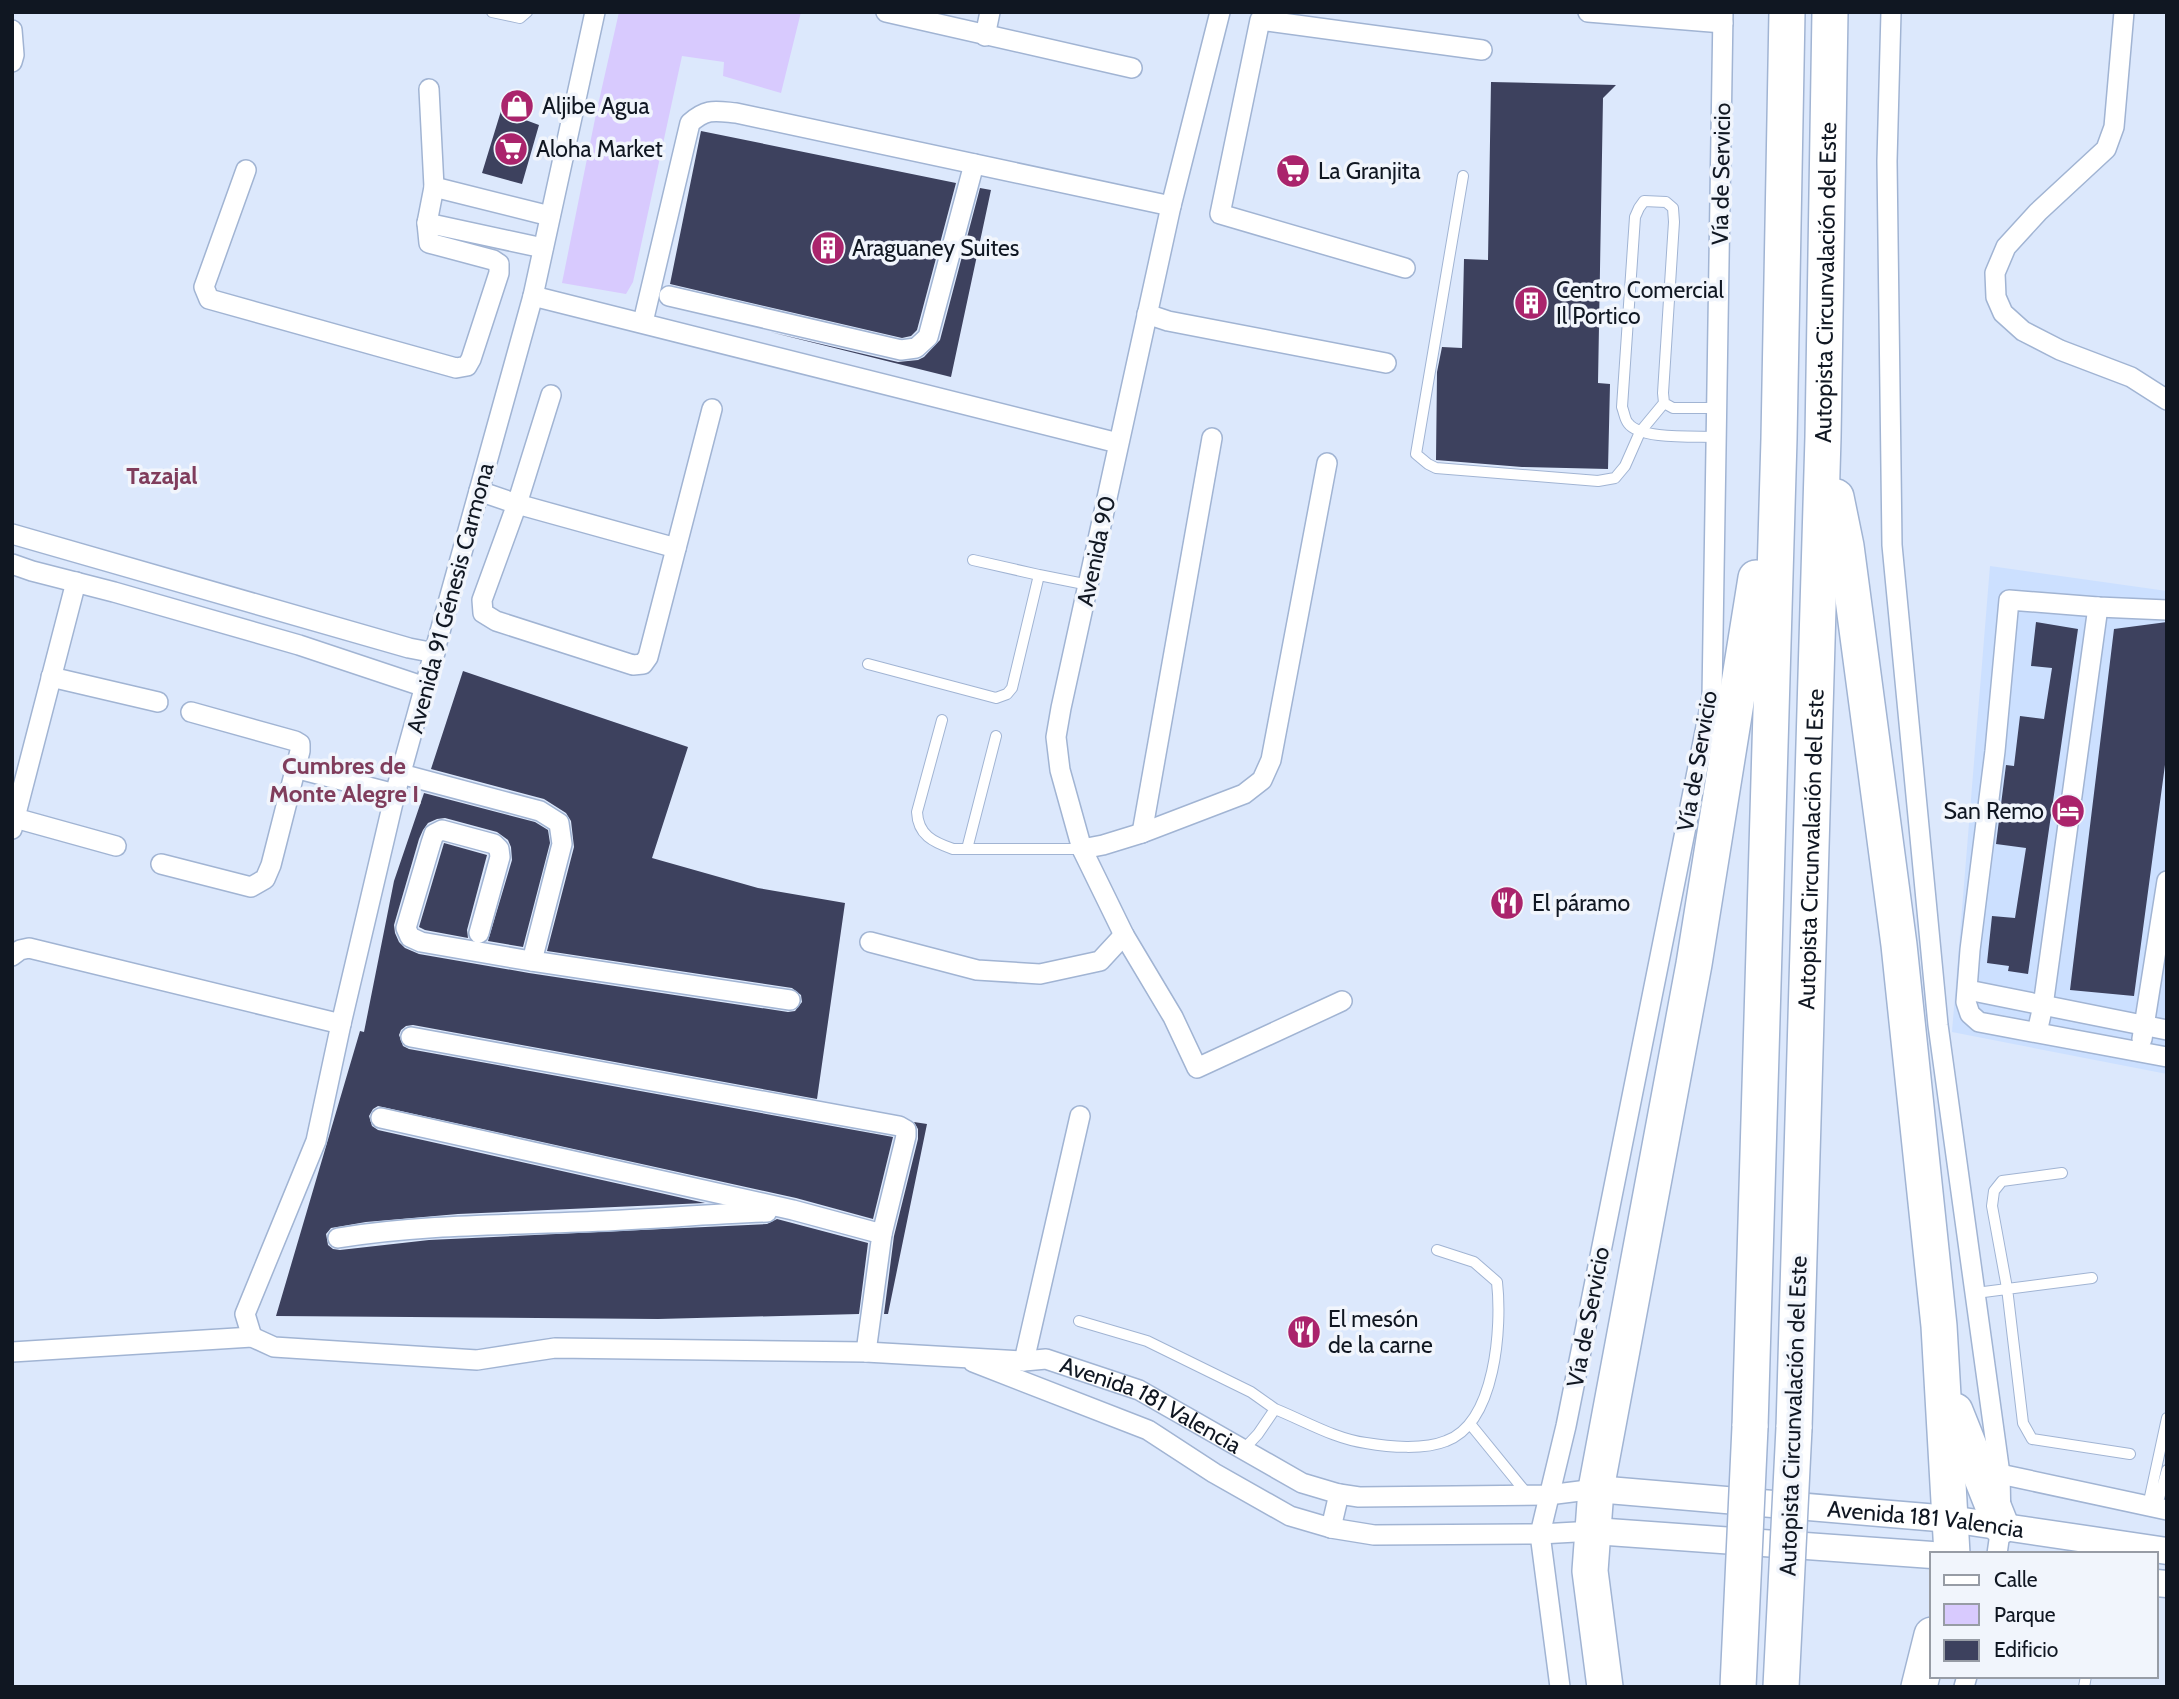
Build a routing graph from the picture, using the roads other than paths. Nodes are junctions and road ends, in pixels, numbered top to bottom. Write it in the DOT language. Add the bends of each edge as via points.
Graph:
graph roads {
  1 [pos="492,12"];
  2 [pos="527,12"];
  3 [pos="595,12"];
  4 [pos="886,12"];
  5 [pos="990,12"];
  6 [pos="1220,12"];
  7 [pos="1588,12"];
  8 [pos="1787,12"];
  9 [pos="1830,12"];
  10 [pos="1891,12"];
  11 [pos="2124,12"];
  12 [pos="1280,17"];
  13 [pos="1723,18"];
  14 [pos="12,30"];
  15 [pos="985,36"];
  16 [pos="1482,50"];
  17 [pos="12,62"];
  18 [pos="1132,68"];
  19 [pos="429,89"];
  20 [pos="974,164"];
  21 [pos="246,170"];
  22 [pos="1463,176"];
  23 [pos="435,187"];
  24 [pos="1171,206"];
  25 [pos="550,216"];
  26 [pos="427,223"];
  27 [pos="543,248"];
  28 [pos="1405,268"];
  29 [pos="533,296"];
  30 [pos="669,296"];
  31 [pos="1147,314"];
  32 [pos="643,323"];
  33 [pos="1386,363"];
  34 [pos="551,395"];
  35 [pos="2167,400"];
  36 [pos="1664,402"];
  37 [pos="1717,408"];
  38 [pos="712,409"];
  39 [pos="1640,432"];
  40 [pos="1716,437"];
  41 [pos="1823,437"];
  42 [pos="1212,438"];
  43 [pos="1779,439"];
  44 [pos="1118,443"];
  45 [pos="1327,463"];
  46 [pos="479,491"];
  47 [pos="517,504"];
  48 [pos="12,534"];
  49 [pos="676,548"];
  50 [pos="973,560"];
  51 [pos="12,564"];
  52 [pos="1039,575"];
  53 [pos="76,582"];
  54 [pos="1089,584"];
  55 [pos="2098,607"];
  56 [pos="2167,610"];
  57 [pos="435,653"];
  58 [pos="868,664"];
  59 [pos="51,677"];
  60 [pos="425,687"];
  61 [pos="158,702"];
  62 [pos="191,712"];
  63 [pos="942,720"];
  64 [pos="996,736"];
  65 [pos="295,768"];
  66 [pos="401,774"];
  67 [pos="395,794"];
  68 [pos="13,823"];
  69 [pos="1142,833"];
  70 [pos="116,846"];
  71 [pos="967,849"];
  72 [pos="1082,849"];
  73 [pos="161,864"];
  74 [pos="2167,881"];
  75 [pos="479,933"];
  76 [pos="1124,934"];
  77 [pos="870,942"];
  78 [pos="12,956"];
  79 [pos="531,961"];
  80 [pos="1968,990"];
  81 [pos="790,1000"];
  82 [pos="1342,1001"];
  83 [pos="2043,1006"];
  84 [pos="341,1024"];
  85 [pos="2144,1027"];
  86 [pos="2167,1030"];
  87 [pos="2037,1032"];
  88 [pos="411,1037"];
  89 [pos="2140,1051"];
  90 [pos="2167,1057"];
  91 [pos="1080,1116"];
  92 [pos="381,1118"];
  93 [pos="2062,1173"];
  94 [pos="793,1210"];
  95 [pos="882,1234"];
  96 [pos="338,1238"];
  97 [pos="1437,1250"];
  98 [pos="2092,1278"];
  99 [pos="2007,1288"];
  100 [pos="1976,1293"];
  101 [pos="1079,1321"];
  102 [pos="252,1337"];
  103 [pos="12,1352"];
  104 [pos="866,1352"];
  105 [pos="962,1358"];
  106 [pos="1024,1361"];
  107 [pos="1942,1375"];
  108 [pos="1276,1409"];
  109 [pos="2167,1418"];
  110 [pos="1471,1425"];
  111 [pos="1243,1450"];
  112 [pos="2130,1454"];
  113 [pos="2167,1470"];
  114 [pos="2000,1474"];
  115 [pos="1596,1489"];
  116 [pos="1339,1494"];
  117 [pos="1539,1495"];
  118 [pos="2157,1509"];
  119 [pos="1950,1519"];
  120 [pos="1331,1528"];
  121 [pos="1594,1531"];
  122 [pos="1540,1534"];
  123 [pos="1999,1540"];
  124 [pos="2167,1551"];
  125 [pos="1952,1552"];
  126 [pos="1930,1555"];
  127 [pos="1930,1643"];
  128 [pos="1559,1687"];
  129 [pos="1605,1687"];
  130 [pos="1738,1687"];
  131 [pos="1781,1687"];
  132 [pos="1919,1687"];
  1 -- 2 [label="lane" via="520,18"];
  3 -- 25 [label="street, Avenida 91 Génesis Carmona"];
  4 -- 15 [label="street"];
  5 -- 15 [label="street"];
  6 -- 24 [label="street, Avenida 90"];
  7 -- 13 [label="street"];
  8 -- 43 [label="highway, Autopista Circunvalación del Este"];
  9 -- 41 [label="highway, Autopista Circunvalación del Este"];
  10 -- 100 [label="street" via="1887,161 1892,545 1938,1025"];
  11 -- 35 [label="street" via="2114,127 2106,149 2007,247 1996,273 1996,297 2003,313 2023,331 2131,377"];
  12 -- 16 [label="street"];
  12 -- 28 [label="street" via="1259,20 1220,214"];
  13 -- 37 [label="street, Vía de Servicio"];
  14 -- 17 [label="street"];
  15 -- 18 [label="street"];
  19 -- 23 [label="street"];
  20 -- 24 [label="street"];
  20 -- 30 [label="street" via="928,337 916,348 901,350"];
  20 -- 32 [label="street" via="736,113 700,114 690,123"];
  21 -- 26 [label="street" via="204,287 209,299 456,368 467,366 499,264 429,243"];
  22 -- 39 [label="lane" via="1416,454 1436,468 1598,481 1615,478"];
  23 -- 25 [label="street"];
  23 -- 26 [label="street"];
  24 -- 31 [label="street, Avenida 90"];
  25 -- 27 [label="street, Avenida 91 Génesis Carmona"];
  26 -- 27 [label="street"];
  27 -- 29 [label="street, Avenida 91 Génesis Carmona"];
  29 -- 32 [label="street"];
  29 -- 46 [label="street, Avenida 91 Génesis Carmona"];
  31 -- 33 [label="street"];
  31 -- 44 [label="street, Avenida 90"];
  32 -- 44 [label="street"];
  34 -- 47 [label="street"];
  36 -- 37 [label="lane" via="1673,408"];
  36 -- 39 [label="lane"];
  36 -- 39 [label="lane" via="1673,208 1666,202 1644,201 1635,217 1622,407 1628,424"];
  37 -- 40 [label="street, Vía de Servicio"];
  38 -- 49 [label="street"];
  39 -- 40 [label="lane"];
  40 -- 117 [label="street, Vía de Servicio" via="1712,696 1571,1399"];
  41 -- 107 [label="highway" via="1846,546 1899,945"];
  41 -- 131 [label="highway, Autopista Circunvalación del Este, bridge" via="1794,1428"];
  42 -- 69 [label="street"];
  43 -- 115 [label="highway" via="1694,964"];
  43 -- 130 [label="highway, Autopista Circunvalación del Este, bridge"];
  44 -- 54 [label="street, Avenida 90"];
  45 -- 69 [label="street" via="1271,760 1262,780 1244,794"];
  46 -- 47 [label="street"];
  46 -- 57 [label="street, Avenida 91 Génesis Carmona"];
  47 -- 49 [label="street"];
  47 -- 49 [label="street" via="482,600 483,613 633,665 643,664 648,657"];
  48 -- 57 [label="street"];
  50 -- 52 [label="lane"];
  51 -- 53 [label="street"];
  52 -- 54 [label="lane"];
  52 -- 58 [label="lane" via="1007,694 996,698"];
  53 -- 59 [label="street"];
  53 -- 60 [label="street" via="299,645"];
  54 -- 72 [label="street, Avenida 90" via="1056,737 1060,770"];
  55 -- 56 [label="street"];
  55 -- 80 [label="street" via="2009,600"];
  55 -- 83 [label="street"];
  57 -- 60 [label="street, Avenida 91 Génesis Carmona"];
  59 -- 61 [label="street"];
  59 -- 68 [label="street"];
  60 -- 66 [label="street, Avenida 91 Génesis Carmona"];
  62 -- 65 [label="street" via="300,744"];
  63 -- 71 [label="lane" via="917,820 922,833 934,843"];
  64 -- 71 [label="lane"];
  65 -- 67 [label="street"];
  65 -- 73 [label="street" via="264,879 251,887"];
  66 -- 67 [label="street, Avenida 91 Génesis Carmona"];
  66 -- 81 [label="street" via="540,811 559,824 562,844 532,961"];
  67 -- 84 [label="street, Avenida 91 Génesis Carmona"];
  68 -- 70 [label="street"];
  69 -- 72 [label="street"];
  71 -- 72 [label="lane"];
  72 -- 76 [label="street, Avenida 90"];
  74 -- 85 [label="street"];
  75 -- 79 [label="street" via="499,849 442,830 434,834 405,928 410,937"];
  76 -- 77 [label="street" via="1100,961 1040,974 977,970"];
  76 -- 82 [label="street, Avenida 90" via="1197,1068"];
  78 -- 84 [label="street" via="29,948"];
  80 -- 83 [label="street"];
  80 -- 87 [label="street" via="1970,1014 1979,1021"];
  83 -- 85 [label="street"];
  83 -- 87 [label="street"];
  84 -- 102 [label="street, Avenida 91 Génesis Carmona" via="316,1141 245,1314"];
  85 -- 86 [label="street"];
  85 -- 89 [label="street"];
  87 -- 89 [label="street"];
  88 -- 95 [label="street" via="899,1126 906,1136"];
  89 -- 90 [label="street"];
  91 -- 106 [label="street"];
  92 -- 94 [label="street"];
  93 -- 99 [label="lane" via="2002,1181 1994,1191"];
  94 -- 95 [label="street"];
  94 -- 96 [label="street" via="468,1226"];
  95 -- 104 [label="street"];
  97 -- 110 [label="lane" via="1474,1262 1497,1282 1492,1370 1487,1395"];
  98 -- 99 [label="lane"];
  99 -- 100 [label="lane"];
  99 -- 112 [label="lane" via="2023,1423 2032,1439"];
  100 -- 114 [label="street"];
  101 -- 108 [label="lane" via="1147,1341"];
  102 -- 103 [label="street"];
  102 -- 104 [label="street" via="274,1347 477,1360 555,1348"];
  104 -- 105 [label="street"];
  105 -- 106 [label="street, Avenida 181 Valencia"];
  105 -- 120 [label="street, Avenida 181 Valencia" via="1148,1430 1290,1516"];
  106 -- 111 [label="street, Avenida 181 Valencia" via="1046,1359 1139,1390"];
  107 -- 119 [label="highway"];
  107 -- 123 [label="highway"];
  108 -- 110 [label="lane" via="1341,1437 1410,1447 1446,1442"];
  108 -- 111 [label="lane"];
  109 -- 118 [label="lane"];
  110 -- 117 [label="lane"];
  111 -- 116 [label="street, Avenida 181 Valencia" via="1303,1483"];
  113 -- 118 [label="lane"];
  114 -- 118 [label="street"];
  114 -- 123 [label="street"];
  115 -- 117 [label="street, Avenida 181 Valencia"];
  115 -- 119 [label="street, Avenida 181 Valencia"];
  115 -- 121 [label="highway"];
  116 -- 117 [label="street, Avenida 181 Valencia"];
  116 -- 120 [label="street"];
  117 -- 122 [label="street, Vía de Servicio"];
  119 -- 123 [label="street, Avenida 181 Valencia"];
  119 -- 125 [label="highway"];
  120 -- 122 [label="street, Avenida 181 Valencia" via="1374,1535"];
  121 -- 122 [label="street, Avenida 181 Valencia"];
  121 -- 126 [label="street, Avenida 181 Valencia"];
  121 -- 129 [label="highway" via="1590,1571"];
  122 -- 128 [label="street, Vía de Servicio"];
  123 -- 124 [label="street, Avenida 181 Valencia"];
  127 -- 132 [label="highway"];
}
